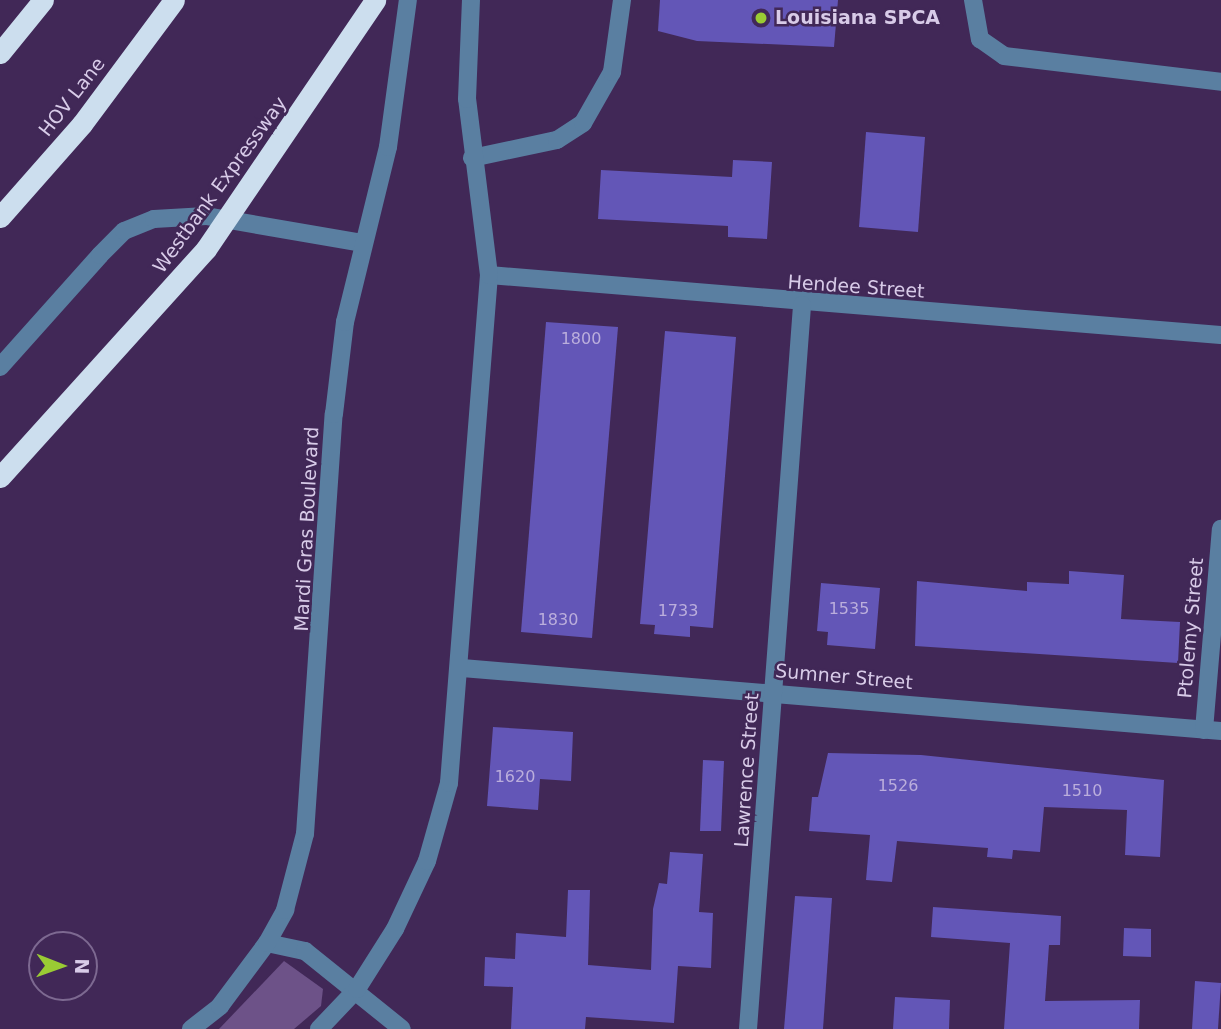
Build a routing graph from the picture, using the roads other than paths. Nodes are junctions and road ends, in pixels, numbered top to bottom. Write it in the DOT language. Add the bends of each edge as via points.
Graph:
graph roads {
  1 [pos="43,0"];
  2 [pos="174,0"];
  3 [pos="375,0"];
  4 [pos="408,0"];
  5 [pos="471,0"];
  6 [pos="622,0"];
  7 [pos="973,0"];
  8 [pos="0,53"];
  9 [pos="1221,82"];
  10 [pos="472,158"];
  11 [pos="0,217"];
  12 [pos="362,243"];
  13 [pos="489,275"];
  14 [pos="802,305"];
  15 [pos="1221,335"];
  16 [pos="0,367"];
  17 [pos="0,477"];
  18 [pos="1221,529"];
  19 [pos="462,668"];
  20 [pos="775,692"];
  21 [pos="1212,731"];
  22 [pos="267,943"];
  23 [pos="358,989"];
  24 [pos="191,1029"];
  25 [pos="319,1029"];
  26 [pos="402,1029"];
  27 [pos="748,1029"];
  1 -- 8 [label="highway"];
  2 -- 11 [label="highway, HOV Lane" via="82,124"];
  3 -- 17 [label="highway, Westbank Expressway, bridge" via="206,249"];
  4 -- 12 [label="street, Mardi Gras Boulevard" via="388,147"];
  5 -- 10 [label="street"];
  6 -- 10 [label="street" via="612,72 583,123 557,141"];
  7 -- 9 [label="street" via="980,38 1004,56"];
  10 -- 13 [label="street"];
  12 -- 16 [label="street" via="206,216 154,219 124,231"];
  12 -- 22 [label="street, Mardi Gras Boulevard" via="334,414 305,834 285,910"];
  13 -- 14 [label="street, Hendee Street"];
  13 -- 19 [label="street"];
  14 -- 15 [label="street, Hendee Street"];
  14 -- 20 [label="street, Lawrence Street"];
  18 -- 21 [label="street, Ptolemy Street"];
  19 -- 20 [label="street, Sumner Street"];
  19 -- 23 [label="street" via="449,783 427,861"];
  20 -- 21 [label="street, Sumner Street"];
  20 -- 27 [label="street, Lawrence Street"];
  22 -- 23 [label="street" via="305,951"];
  22 -- 24 [label="street, Mardi Gras Boulevard" via="220,1006"];
  23 -- 25 [label="street"];
  23 -- 26 [label="street"];
}
